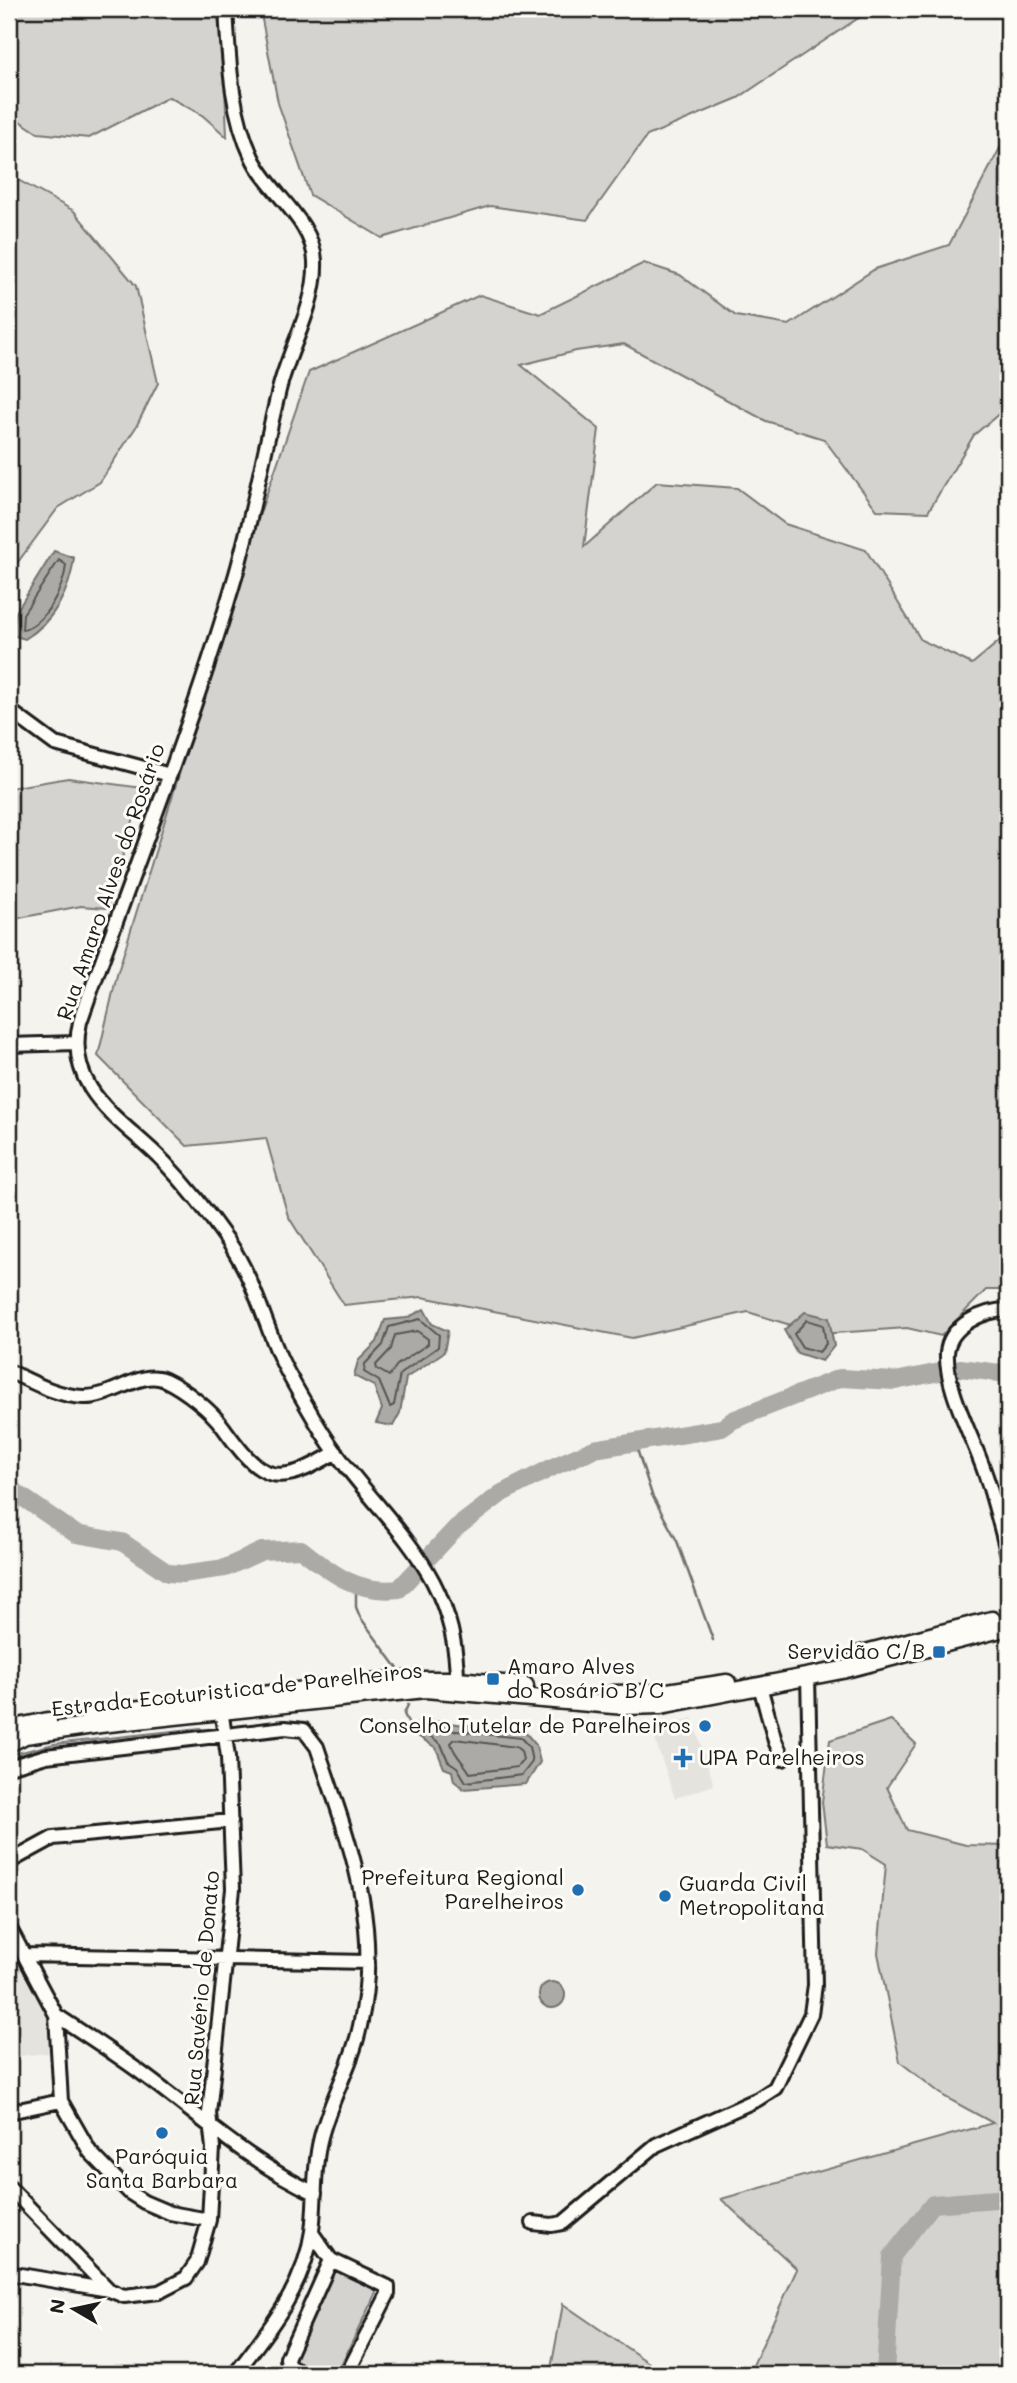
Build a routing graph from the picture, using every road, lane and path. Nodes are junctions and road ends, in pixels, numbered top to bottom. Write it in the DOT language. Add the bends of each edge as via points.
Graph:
graph roads {
  1 [pos="226,9"];
  2 [pos="9,710"];
  3 [pos="170,775"];
  4 [pos="76,1043"];
  5 [pos="9,1045"];
  6 [pos="1008,1310"];
  7 [pos="9,1371"];
  8 [pos="336,1452"];
  9 [pos="1008,1555"];
  10 [pos="1008,1617"];
  11 [pos="1008,1627"];
  12 [pos="842,1665"];
  13 [pos="808,1677"];
  14 [pos="457,1685"];
  15 [pos="760,1686"];
  16 [pos="220,1704"];
  17 [pos="9,1729"];
  18 [pos="225,1735"];
  19 [pos="9,1742"];
  20 [pos="783,1759"];
  21 [pos="9,1767"];
  22 [pos="231,1821"];
  23 [pos="9,1862"];
  24 [pos="9,1927"];
  25 [pos="26,1955"];
  26 [pos="226,1960"];
  27 [pos="368,1962"];
  28 [pos="56,2015"];
  29 [pos="61,2101"];
  30 [pos="9,2112"];
  31 [pos="212,2131"];
  32 [pos="9,2187"];
  33 [pos="315,2193"];
  34 [pos="209,2221"];
  35 [pos="533,2223"];
  36 [pos="312,2233"];
  37 [pos="331,2260"];
  38 [pos="9,2273"];
  39 [pos="109,2290"];
  40 [pos="235,2374"];
  41 [pos="305,2374"];
  42 [pos="347,2374"];
  1 -- 3 [label="street, Rua Amaro Alves do Rosário" via="230,74 248,148 267,182 305,231 315,254 315,272 283,375 236,575"];
  2 -- 3 [label="street" via="55,744"];
  3 -- 4 [label="street, Rua Amaro Alves do Rosário"];
  4 -- 5 [label="street"];
  4 -- 8 [label="street, Rua Amaro Alves do Rosário" via="82,1070 99,1100 164,1162 230,1244 254,1288 281,1359"];
  6 -- 9 [label="street" via="980,1314 963,1327 953,1336 948,1359"];
  7 -- 8 [label="street" via="39,1386 83,1397 110,1394 148,1377 165,1380 221,1424 246,1460 273,1474 320,1462"];
  8 -- 14 [label="street, Rua Amaro Alves do Rosário" via="410,1541 429,1572 449,1626"];
  10 -- 12 [label="main road, Estrada Ecoturistica de Parelheiros"];
  11 -- 12 [label="main road, Estrada Ecoturistica de Parelheiros"];
  12 -- 13 [label="main road, Estrada Ecoturistica de Parelheiros"];
  12 -- 14 [label="main road, Estrada Ecoturistica de Parelheiros" via="626,1695"];
  13 -- 15 [label="main road, Estrada Ecoturistica de Parelheiros"];
  13 -- 35 [label="street" via="815,1985 811,2014 788,2065 768,2093 656,2145 563,2223"];
  14 -- 15 [label="main road, Estrada Ecoturistica de Parelheiros" via="645,1706"];
  14 -- 16 [label="main road, Estrada Ecoturistica de Parelheiros" via="393,1679"];
  15 -- 20 [label="street"];
  16 -- 17 [label="main road, Estrada Ecoturistica de Parelheiros" via="126,1709"];
  16 -- 18 [label="street, Rua Savério de Donato"];
  16 -- 19 [label="main road, Estrada Ecoturistica de Parelheiros" via="25,1735"];
  18 -- 21 [label="street" via="46,1756"];
  18 -- 22 [label="street, Rua Savério de Donato"];
  18 -- 27 [label="street" via="304,1730 317,1747 357,1869 367,1915"];
  22 -- 23 [label="street" via="53,1838"];
  22 -- 26 [label="street, Rua Savério de Donato" via="233,1889"];
  24 -- 25 [label="street"];
  25 -- 26 [label="street"];
  25 -- 28 [label="street"];
  26 -- 27 [label="street"];
  26 -- 31 [label="street, Rua Savério de Donato" via="209,2113"];
  27 -- 33 [label="street" via="360,2029 319,2143"];
  28 -- 29 [label="street"];
  28 -- 31 [label="street" via="145,2076"];
  29 -- 30 [label="street"];
  29 -- 34 [label="street" via="90,2152 130,2193 156,2208"];
  31 -- 33 [label="street"];
  31 -- 34 [label="street, Rua Savério de Donato"];
  32 -- 39 [label="street"];
  33 -- 36 [label="street"];
  34 -- 39 [label="street, Rua Savério de Donato" via="197,2262 180,2283 137,2296"];
  36 -- 37 [label="street"];
  36 -- 40 [label="street" via="288,2303"];
  37 -- 41 [label="street" via="287,2358 288,2366"];
  37 -- 42 [label="street" via="380,2281 389,2290"];
  38 -- 39 [label="street, Rua Savério de Donato"];
}
